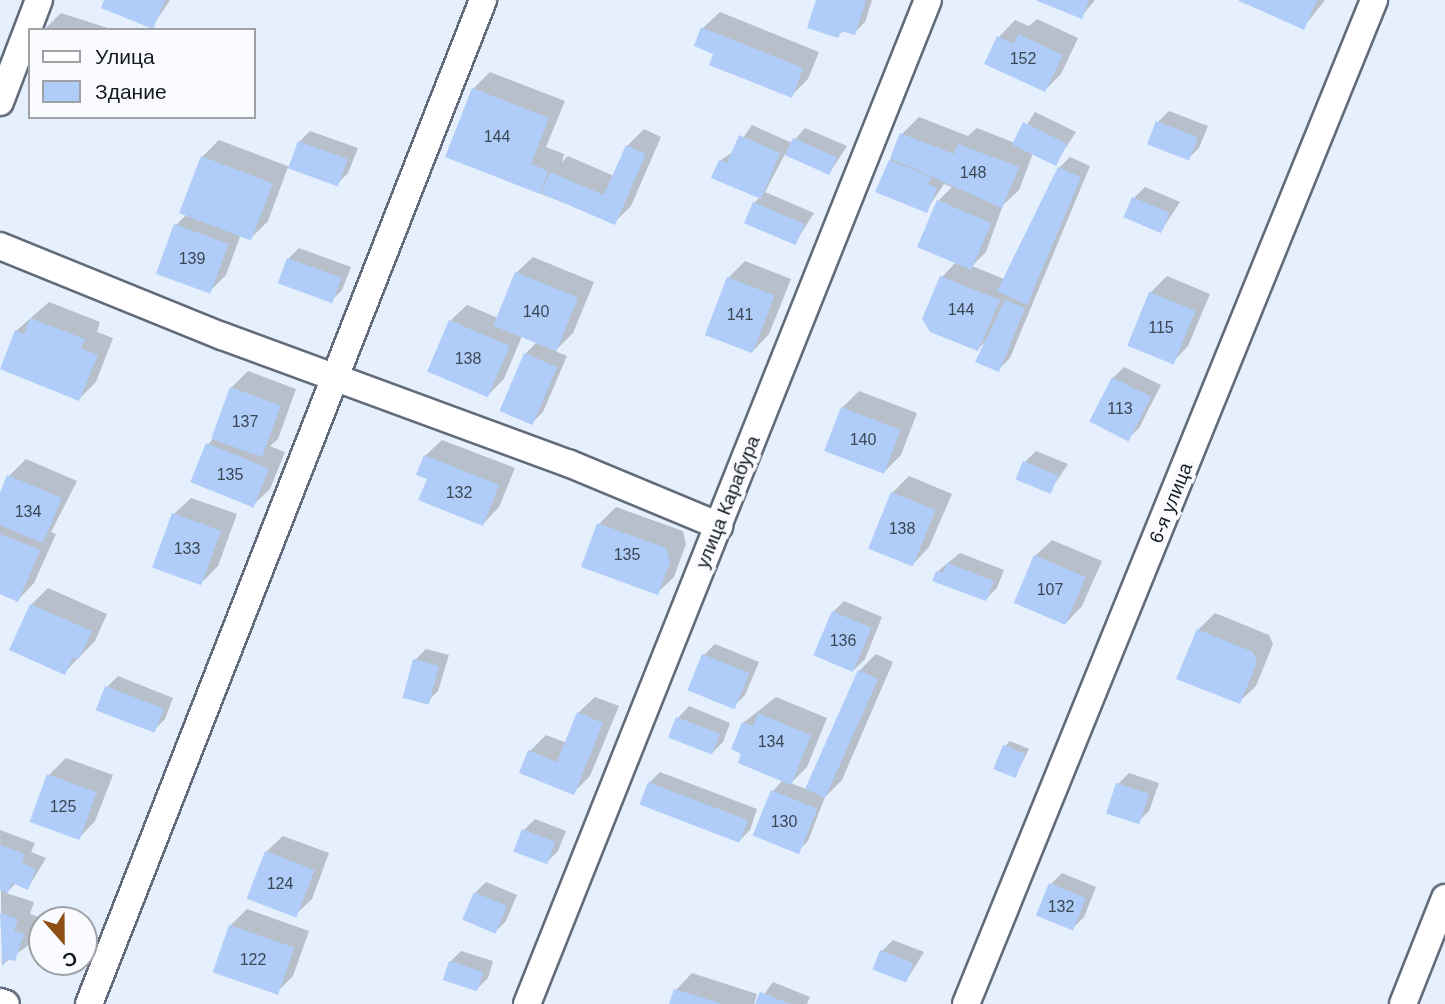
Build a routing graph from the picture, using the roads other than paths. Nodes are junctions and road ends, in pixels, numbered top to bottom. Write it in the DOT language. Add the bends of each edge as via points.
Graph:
graph roads {
  1 [pos="39,0"];
  2 [pos="483,0"];
  3 [pos="928,0"];
  4 [pos="1374,0"];
  5 [pos="28,28"];
  6 [pos="28,29"];
  7 [pos="0,102"];
  8 [pos="0,246"];
  9 [pos="334,375"];
  10 [pos="719,526"];
  11 [pos="1445,898"];
  12 [pos="0,1002"];
  13 [pos="6,1004"];
  14 [pos="89,1004"];
  15 [pos="527,1004"];
  16 [pos="966,1004"];
  17 [pos="1403,1004"];
  1 -- 5 [label="street"];
  2 -- 9 [label="street"];
  3 -- 10 [label="street, улица Карабура"];
  4 -- 16 [label="street, 6-я улица"];
  6 -- 7 [label="street"];
  8 -- 9 [label="street" via="222,336"];
  9 -- 10 [label="street" via="568,463"];
  9 -- 14 [label="street"];
  10 -- 15 [label="street, улица Карабура"];
  11 -- 17 [label="street"];
  12 -- 13 [label="street"];
}
